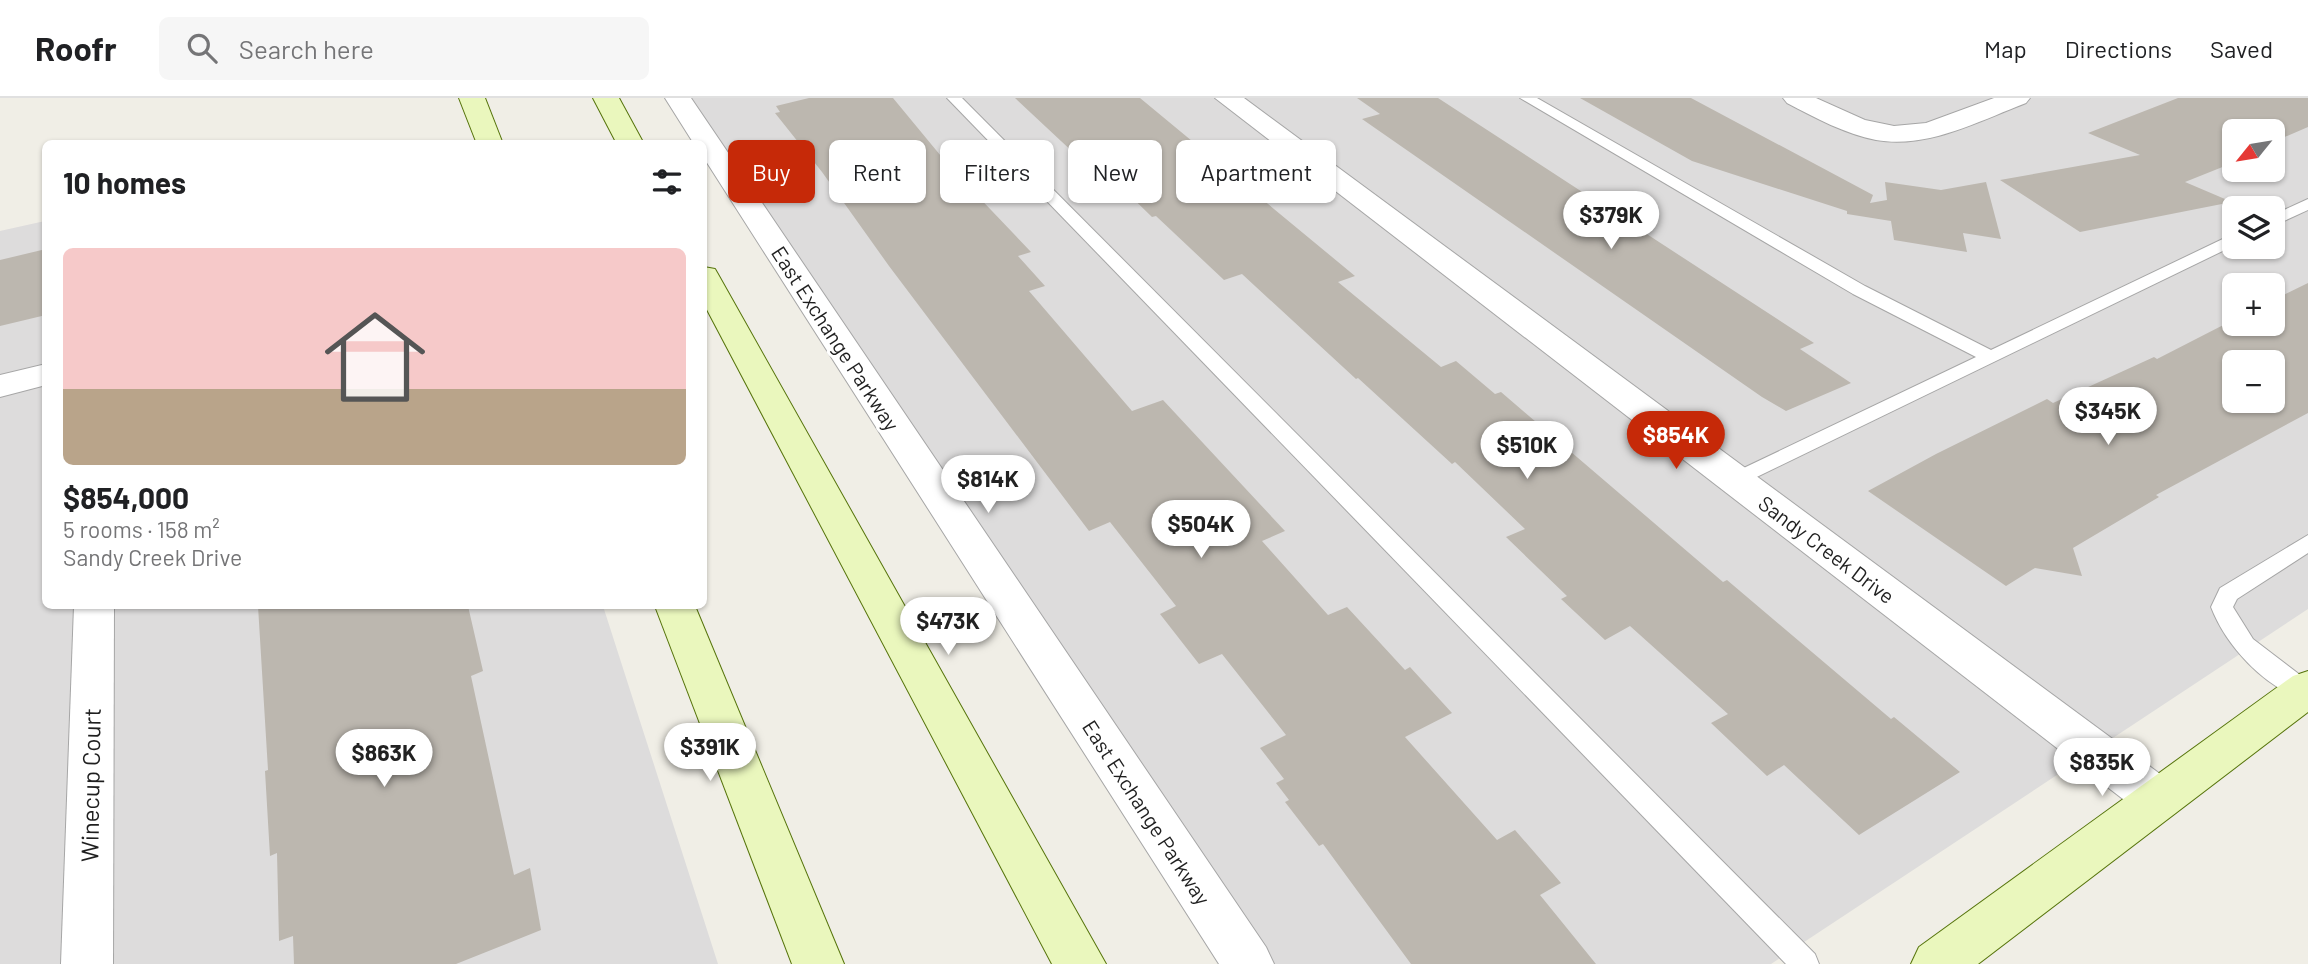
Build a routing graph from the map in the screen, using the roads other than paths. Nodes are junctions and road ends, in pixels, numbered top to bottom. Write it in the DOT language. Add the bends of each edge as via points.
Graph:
graph roads {
  1 [pos="472,98"];
  2 [pos="606,98"];
  3 [pos="678,98"];
  4 [pos="954,98"];
  5 [pos="1228,98"];
  6 [pos="1527,98"];
  7 [pos="1796,98"];
  8 [pos="2017,98"];
  9 [pos="488,140"];
  10 [pos="629,140"];
  11 [pos="706,140"];
  12 [pos="707,142"];
  13 [pos="2308,204"];
  14 [pos="2285,215"];
  15 [pos="2222,245"];
  16 [pos="707,281"];
  17 [pos="1991,357"];
  18 [pos="42,375"];
  19 [pos="0,386"];
  20 [pos="1736,481"];
  21 [pos="2308,543"];
  22 [pos="94,609"];
  23 [pos="676,609"];
  24 [pos="2307,691"];
  25 [pos="2158,799"];
  26 [pos="86,964"];
  27 [pos="818,964"];
  28 [pos="1080,964"];
  29 [pos="1248,964"];
  30 [pos="1805,964"];
  31 [pos="1937,964"];
  1 -- 9 [label="main road"];
  2 -- 10 [label="main road"];
  3 -- 11 [label="street, East Exchange Parkway"];
  4 -- 30 [label="lane"];
  5 -- 20 [label="street, Sandy Creek Drive"];
  6 -- 17 [label="lane" via="1859,290"];
  7 -- 8 [label="street" via="1874,132 1892,135 1954,122"];
  12 -- 29 [label="street, East Exchange Parkway"];
  13 -- 14 [label="lane"];
  15 -- 17 [label="lane"];
  16 -- 28 [label="main road"];
  17 -- 20 [label="lane"];
  18 -- 19 [label="street"];
  20 -- 25 [label="street, Sandy Creek Drive"];
  21 -- 24 [label="lane" via="2228,594 2222,607 2226,620 2254,657"];
  22 -- 26 [label="street, Winecup Court"];
  23 -- 27 [label="main road"];
  24 -- 25 [label="main road"];
  25 -- 31 [label="main road"];
}
